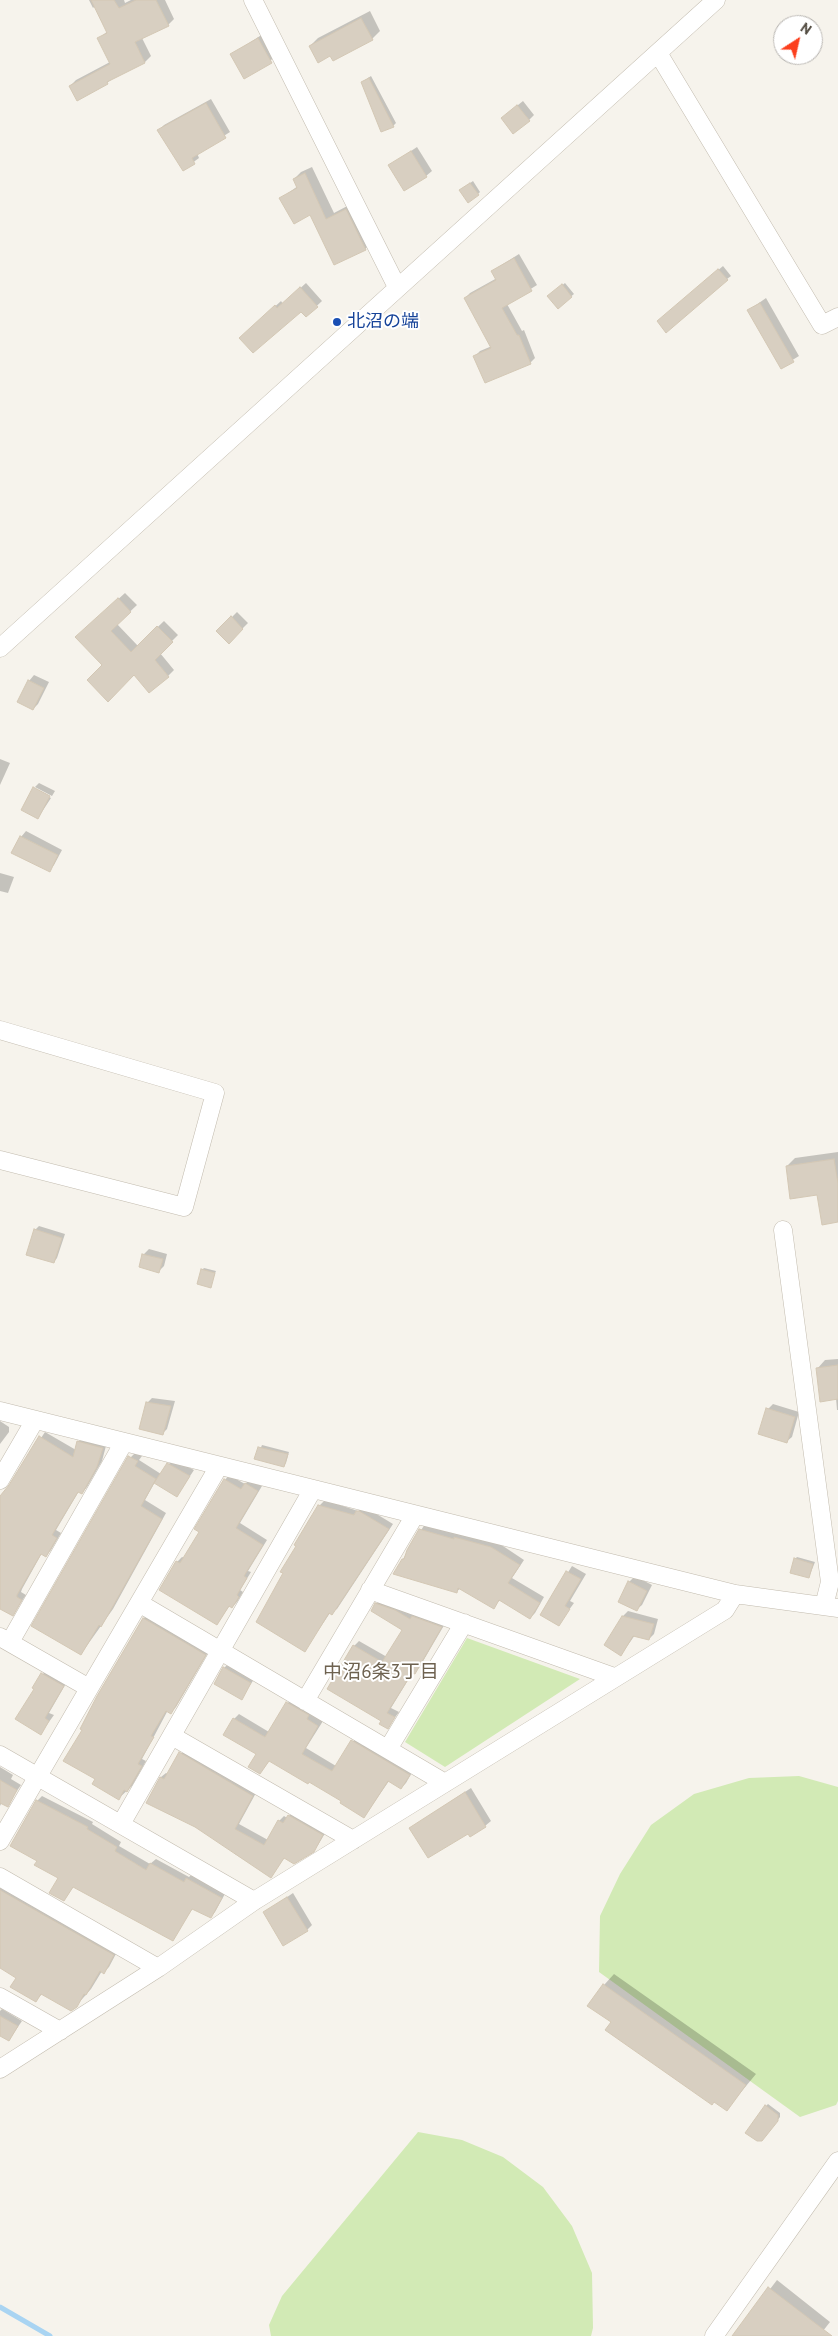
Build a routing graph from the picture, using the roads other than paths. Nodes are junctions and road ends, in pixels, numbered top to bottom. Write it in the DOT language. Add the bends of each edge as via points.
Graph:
graph roads {
  1 [pos="253,0"];
  2 [pos="716,0"];
  3 [pos="658,52"];
  4 [pos="397,287"];
  5 [pos="838,317"];
  6 [pos="0,648"];
  7 [pos="0,1030"];
  8 [pos="0,1160"];
  9 [pos="783,1230"];
  10 [pos="0,1411"];
  11 [pos="35,1420"];
  12 [pos="124,1442"];
  13 [pos="219,1466"];
  14 [pos="0,1480"];
  15 [pos="313,1489"];
  16 [pos="414,1514"];
  17 [pos="370,1590"];
  18 [pos="735,1594"];
  19 [pos="139,1603"];
  20 [pos="831,1607"];
  21 [pos="464,1623"];
  22 [pos="5,1640"];
  23 [pos="220,1651"];
  24 [pos="614,1677"];
  25 [pos="89,1688"];
  26 [pos="305,1701"];
  27 [pos="172,1736"];
  28 [pos="388,1749"];
  29 [pos="0,1755"];
  30 [pos="37,1776"];
  31 [pos="445,1783"];
  32 [pos="121,1824"];
  33 [pos="353,1840"];
  34 [pos="0,1841"];
  35 [pos="0,1877"];
  36 [pos="254,1901"];
  37 [pos="158,1968"];
  38 [pos="0,1997"];
  39 [pos="60,2031"];
  40 [pos="0,2069"];
  41 [pos="838,2161"];
  42 [pos="714,2336"];
  1 -- 4 [label="street"];
  2 -- 3 [label="street"];
  3 -- 4 [label="street"];
  3 -- 5 [label="street" via="822,325"];
  4 -- 6 [label="street"];
  7 -- 8 [label="street" via="215,1093 184,1207"];
  9 -- 20 [label="street"];
  10 -- 11 [label="street"];
  11 -- 12 [label="street"];
  11 -- 14 [label="street"];
  12 -- 13 [label="street"];
  12 -- 22 [label="street"];
  13 -- 15 [label="street"];
  13 -- 19 [label="street"];
  15 -- 16 [label="street"];
  15 -- 23 [label="street"];
  16 -- 17 [label="street"];
  16 -- 18 [label="street"];
  17 -- 21 [label="street"];
  17 -- 26 [label="street"];
  18 -- 20 [label="street"];
  18 -- 24 [label="street" via="725,1610"];
  19 -- 23 [label="street"];
  19 -- 25 [label="street"];
  21 -- 24 [label="street"];
  21 -- 28 [label="street"];
  22 -- 25 [label="street"];
  23 -- 26 [label="street"];
  23 -- 27 [label="street"];
  24 -- 31 [label="street"];
  25 -- 30 [label="street"];
  26 -- 28 [label="street"];
  27 -- 32 [label="street"];
  27 -- 33 [label="street"];
  28 -- 31 [label="street"];
  29 -- 30 [label="street"];
  30 -- 32 [label="street"];
  30 -- 34 [label="street"];
  31 -- 33 [label="street"];
  32 -- 36 [label="street"];
  33 -- 36 [label="street"];
  35 -- 37 [label="street"];
  36 -- 37 [label="street"];
  37 -- 39 [label="street"];
  38 -- 39 [label="street"];
  39 -- 40 [label="street"];
  41 -- 42 [label="street"];
}
